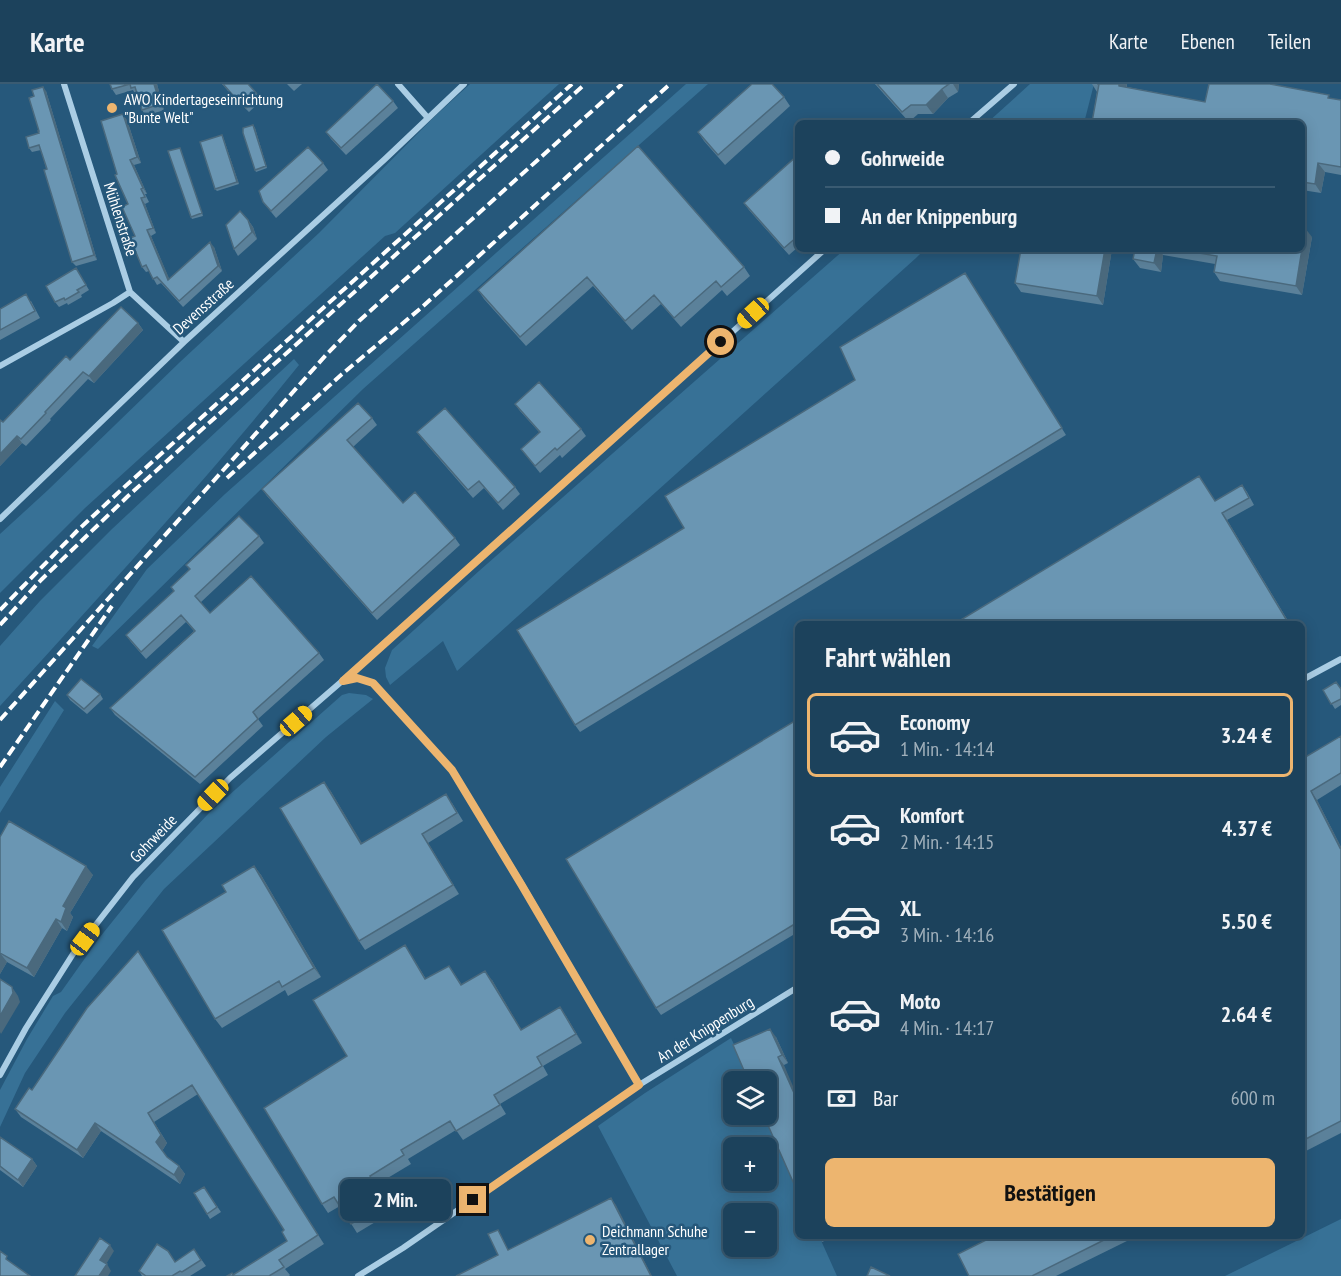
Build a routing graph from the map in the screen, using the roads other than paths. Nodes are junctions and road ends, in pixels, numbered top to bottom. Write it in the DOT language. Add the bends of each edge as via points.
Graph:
graph roads {
  1 [pos="64,84"];
  2 [pos="398,84"];
  3 [pos="464,84"];
  4 [pos="1014,84"];
  5 [pos="428,118"];
  6 [pos="972,120"];
  7 [pos="822,252"];
  8 [pos="130,292"];
  9 [pos="183,342"];
  10 [pos="0,366"];
  11 [pos="0,519"];
  12 [pos="1341,659"];
  13 [pos="1305,678"];
  14 [pos="343,681"];
  15 [pos="795,989"];
  16 [pos="0,1075"];
  17 [pos="639,1085"];
  18 [pos="358,1276"];
  1 -- 8 [label="street, Mühlenstraße"];
  2 -- 5 [label="street"];
  3 -- 5 [label="street, Devensstraße"];
  4 -- 6 [label="street"];
  5 -- 9 [label="street, Devensstraße"];
  7 -- 14 [label="street, Gohrweide"];
  8 -- 9 [label="street, Mühlenstraße"];
  8 -- 10 [label="street"];
  9 -- 11 [label="street, Devensstraße"];
  12 -- 13 [label="street"];
  14 -- 16 [label="street, Gohrweide" via="230,778 133,877 73,954"];
  14 -- 17 [label="street" via="357,678 373,683 452,770"];
  15 -- 17 [label="street, An der Knippenburg"];
  17 -- 18 [label="street, An der Knippenburg"];
}
